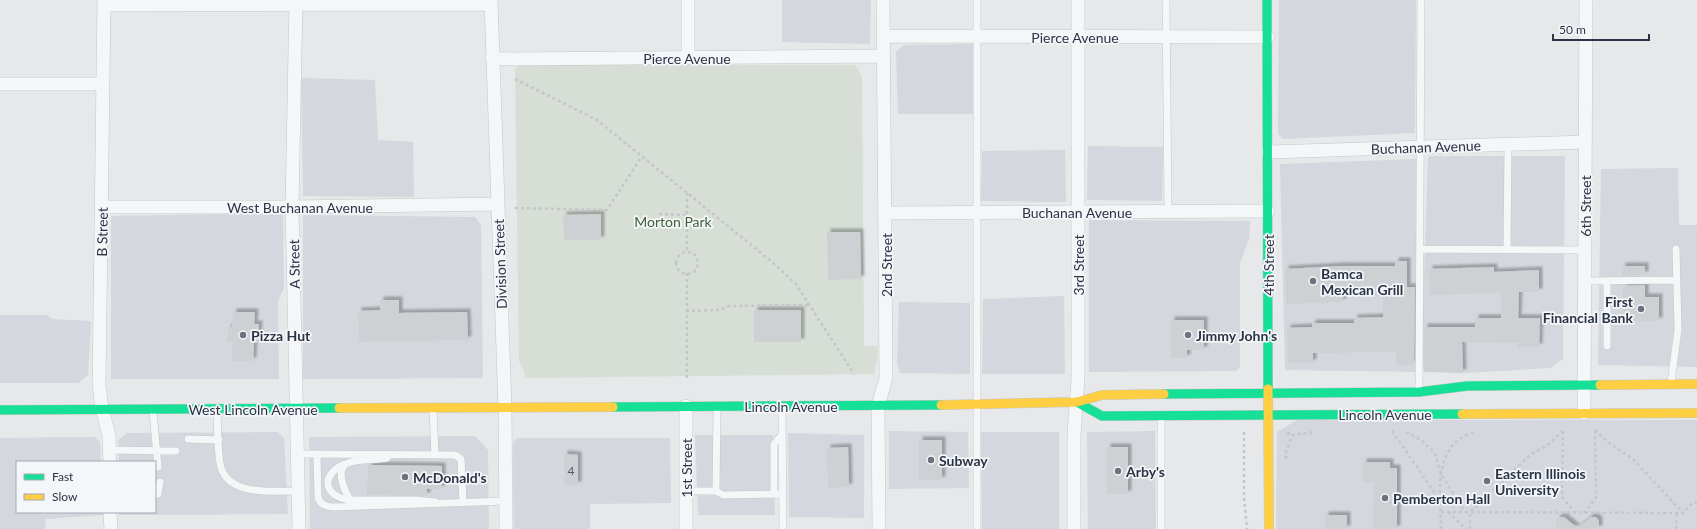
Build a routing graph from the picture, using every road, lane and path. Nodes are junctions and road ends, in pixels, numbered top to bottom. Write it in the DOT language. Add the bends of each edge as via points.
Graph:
graph roads {
  1 [pos="688,0"];
  2 [pos="883,0"];
  3 [pos="977,0"];
  4 [pos="1078,0"];
  5 [pos="1166,0"];
  6 [pos="1267,0"];
  7 [pos="1421,0"];
  8 [pos="1586,0"];
  9 [pos="104,2"];
  10 [pos="296,2"];
  11 [pos="491,2"];
  12 [pos="882,36"];
  13 [pos="976,36"];
  14 [pos="1078,37"];
  15 [pos="1166,37"];
  16 [pos="1268,37"];
  17 [pos="882,56"];
  18 [pos="492,58"];
  19 [pos="688,58"];
  20 [pos="515,79"];
  21 [pos="0,84"];
  22 [pos="103,84"];
  23 [pos="1585,142"];
  24 [pos="1508,144"];
  25 [pos="1420,147"];
  26 [pos="1268,152"];
  27 [pos="642,156"];
  28 [pos="686,192"];
  29 [pos="498,204"];
  30 [pos="102,207"];
  31 [pos="292,207"];
  32 [pos="515,208"];
  33 [pos="1168,211"];
  34 [pos="1268,211"];
  35 [pos="977,212"];
  36 [pos="1079,212"];
  37 [pos="886,213"];
  38 [pos="659,214"];
  39 [pos="687,215"];
  40 [pos="1420,249"];
  41 [pos="1676,249"];
  42 [pos="1507,250"];
  43 [pos="1584,250"];
  44 [pos="687,252"];
  45 [pos="686,273"];
  46 [pos="1676,280"];
  47 [pos="1584,281"];
  48 [pos="1607,281"];
  49 [pos="810,305"];
  50 [pos="686,311"];
  51 [pos="1607,346"];
  52 [pos="854,374"];
  53 [pos="687,378"];
  54 [pos="1584,384"];
  55 [pos="1670,384"];
  56 [pos="1697,384"];
  57 [pos="1419,392"];
  58 [pos="1268,393"];
  59 [pos="1077,402"];
  60 [pos="976,404"];
  61 [pos="686,406"];
  62 [pos="717,406"];
  63 [pos="878,406"];
  64 [pos="782,407"];
  65 [pos="433,408"];
  66 [pos="505,408"];
  67 [pos="102,409"];
  68 [pos="153,409"];
  69 [pos="217,409"];
  70 [pos="297,409"];
  71 [pos="0,410"];
  72 [pos="1584,413"];
  73 [pos="1697,413"];
  74 [pos="1268,415"];
  75 [pos="1161,416"];
  76 [pos="1244,429"];
  77 [pos="1396,430"];
  78 [pos="1408,430"];
  79 [pos="1470,430"];
  80 [pos="1555,430"];
  81 [pos="1563,430"];
  82 [pos="1569,430"];
  83 [pos="1589,430"];
  84 [pos="1595,430"];
  85 [pos="1603,430"];
  86 [pos="1316,432"];
  87 [pos="1287,433"];
  88 [pos="782,435"];
  89 [pos="1293,435"];
  90 [pos="188,439"];
  91 [pos="219,440"];
  92 [pos="156,451"];
  93 [pos="176,451"];
  94 [pos="298,454"];
  95 [pos="317,454"];
  96 [pos="394,455"];
  97 [pos="435,455"];
  98 [pos="109,456"];
  99 [pos="347,463"];
  100 [pos="1286,465"];
  101 [pos="158,466"];
  102 [pos="1441,474"];
  103 [pos="160,482"];
  104 [pos="298,491"];
  105 [pos="686,491"];
  106 [pos="716,491"];
  107 [pos="156,494"];
  108 [pos="774,494"];
  109 [pos="782,494"];
  110 [pos="350,500"];
  111 [pos="506,501"];
  112 [pos="463,502"];
  113 [pos="1697,502"];
  114 [pos="1441,503"];
  115 [pos="441,505"];
  116 [pos="1441,512"];
  117 [pos="1448,512"];
  118 [pos="1465,512"];
  119 [pos="1470,512"];
  120 [pos="1575,512"];
  121 [pos="1584,512"];
  122 [pos="1683,512"];
  123 [pos="110,513"];
  124 [pos="1676,513"];
  125 [pos="111,529"];
  126 [pos="299,529"];
  127 [pos="506,529"];
  128 [pos="686,529"];
  129 [pos="782,529"];
  130 [pos="879,529"];
  131 [pos="976,529"];
  132 [pos="1074,529"];
  133 [pos="1161,529"];
  134 [pos="1247,529"];
  135 [pos="1269,529"];
  136 [pos="1441,529"];
  137 [pos="1466,529"];
  138 [pos="1470,529"];
  139 [pos="1676,529"];
  1 -- 19 [label="street"];
  2 -- 12 [label="street, 2nd Street"];
  3 -- 13 [label="lane"];
  4 -- 14 [label="street, 3rd Street"];
  5 -- 15 [label="lane"];
  6 -- 16 [label="main road, 4th Street"];
  7 -- 25 [label="lane"];
  8 -- 23 [label="street, 6th Street"];
  9 -- 10 [label="street"];
  9 -- 22 [label="street, B Street"];
  10 -- 11 [label="street"];
  10 -- 31 [label="street, A Street"];
  11 -- 18 [label="street, Division Street"];
  12 -- 13 [label="street, Pierce Avenue"];
  12 -- 17 [label="street, 2nd Street"];
  13 -- 14 [label="street, Pierce Avenue"];
  13 -- 35 [label="lane"];
  14 -- 15 [label="street, Pierce Avenue"];
  14 -- 36 [label="street, 3rd Street"];
  15 -- 16 [label="street, Pierce Avenue"];
  15 -- 33 [label="lane"];
  16 -- 26 [label="main road, 4th Street"];
  17 -- 19 [label="street, Pierce Avenue"];
  17 -- 37 [label="street, 2nd Street"];
  18 -- 19 [label="street, Pierce Avenue"];
  18 -- 29 [label="street, Division Street"];
  20 -- 27 [label="path" via="597,120"];
  21 -- 22 [label="street"];
  22 -- 30 [label="street, B Street"];
  23 -- 24 [label="street, Buchanan Avenue"];
  23 -- 43 [label="street, 6th Street"];
  24 -- 25 [label="street, Buchanan Avenue"];
  24 -- 42 [label="lane"];
  25 -- 26 [label="street, Buchanan Avenue"];
  25 -- 40 [label="lane"];
  26 -- 34 [label="main road, 4th Street"];
  27 -- 28 [label="path"];
  27 -- 32 [label="path" via="608,210"];
  28 -- 39 [label="path"];
  28 -- 49 [label="path" via="771,261 796,284"];
  29 -- 31 [label="street, West Buchanan Avenue"];
  29 -- 66 [label="street, Division Street"];
  30 -- 31 [label="street, West Buchanan Avenue"];
  30 -- 67 [label="street, B Street" via="99,384"];
  31 -- 70 [label="street, A Street"];
  33 -- 34 [label="street, Buchanan Avenue"];
  33 -- 36 [label="street, Buchanan Avenue"];
  34 -- 58 [label="main road, 4th Street"];
  35 -- 36 [label="street, Buchanan Avenue"];
  35 -- 37 [label="street, Buchanan Avenue"];
  35 -- 60 [label="lane"];
  36 -- 59 [label="street, 3rd Street"];
  37 -- 63 [label="street, 2nd Street" via="886,378"];
  38 -- 39 [label="path"];
  39 -- 44 [label="path"];
  40 -- 42 [label="lane"];
  40 -- 57 [label="lane"];
  41 -- 46 [label="lane"];
  42 -- 43 [label="lane"];
  43 -- 47 [label="street, 6th Street"];
  44 -- 45 [label="path" via="680,254 676,261 677,268"];
  44 -- 45 [label="path" via="693,254 698,263 693,271"];
  45 -- 50 [label="path"];
  46 -- 48 [label="lane"];
  46 -- 55 [label="lane" via="1678,329"];
  47 -- 48 [label="lane"];
  47 -- 54 [label="street, 6th Street"];
  48 -- 51 [label="lane"];
  49 -- 50 [label="path" via="729,306 719,310"];
  49 -- 52 [label="path"];
  50 -- 53 [label="path"];
  54 -- 55 [label="main road, Lincoln Avenue"];
  54 -- 57 [label="main road, Lincoln Avenue" via="1467,386"];
  54 -- 72 [label="street, 6th Street"];
  55 -- 56 [label="main road, Lincoln Avenue"];
  57 -- 58 [label="main road, Lincoln Avenue"];
  58 -- 59 [label="main road, Lincoln Avenue" via="1102,395"];
  58 -- 74 [label="main road, 4th Street"];
  59 -- 60 [label="main road, Lincoln Avenue"];
  59 -- 75 [label="main road, Lincoln Avenue" via="1102,416"];
  59 -- 132 [label="street, 3rd Street" via="1074,434"];
  60 -- 63 [label="main road, Lincoln Avenue"];
  60 -- 131 [label="lane"];
  61 -- 62 [label="main road, Lincoln Avenue"];
  61 -- 66 [label="main road, Lincoln Avenue"];
  61 -- 105 [label="street, 1st Street"];
  62 -- 64 [label="main road, Lincoln Avenue"];
  62 -- 106 [label="lane"];
  63 -- 64 [label="main road, Lincoln Avenue"];
  63 -- 130 [label="street, 2nd Street"];
  64 -- 88 [label="lane"];
  65 -- 66 [label="main road, West Lincoln Avenue"];
  65 -- 70 [label="main road, West Lincoln Avenue"];
  65 -- 97 [label="lane"];
  66 -- 111 [label="street, Division Street"];
  67 -- 68 [label="main road, West Lincoln Avenue"];
  67 -- 71 [label="main road, West Lincoln Avenue"];
  67 -- 98 [label="street, B Street" via="109,435"];
  68 -- 69 [label="main road, West Lincoln Avenue"];
  68 -- 92 [label="lane"];
  69 -- 70 [label="main road, West Lincoln Avenue"];
  69 -- 91 [label="lane"];
  70 -- 94 [label="street, A Street"];
  72 -- 73 [label="main road, Lincoln Avenue"];
  72 -- 74 [label="main road, Lincoln Avenue"];
  74 -- 75 [label="main road, Lincoln Avenue"];
  74 -- 135 [label="main road, 4th Street"];
  75 -- 133 [label="lane"];
  76 -- 134 [label="path" via="1244,497"];
  77 -- 114 [label="path" via="1391,430"];
  78 -- 102 [label="path" via="1402,430 1414,435 1435,454"];
  79 -- 102 [label="path" via="1478,430 1457,440 1444,460"];
  80 -- 81 [label="path"];
  81 -- 82 [label="path"];
  81 -- 119 [label="path" via="1548,444 1530,455"];
  81 -- 120 [label="path" via="1562,497"];
  83 -- 84 [label="path"];
  84 -- 85 [label="path"];
  84 -- 121 [label="path" via="1596,498"];
  84 -- 122 [label="path" via="1610,444 1632,458"];
  86 -- 89 [label="path"];
  87 -- 89 [label="path"];
  88 -- 108 [label="lane" via="774,444"];
  88 -- 109 [label="lane"];
  89 -- 100 [label="path" via="1286,452"];
  90 -- 91 [label="lane"];
  91 -- 104 [label="lane" via="220,464 225,477 231,483 263,492"];
  92 -- 93 [label="lane"];
  92 -- 98 [label="lane"];
  92 -- 101 [label="lane"];
  94 -- 95 [label="lane"];
  94 -- 104 [label="street, A Street"];
  95 -- 96 [label="lane"];
  95 -- 115 [label="lane" via="318,498 325,506"];
  96 -- 97 [label="lane"];
  96 -- 99 [label="lane"];
  97 -- 112 [label="lane" via="455,455 461,459"];
  99 -- 110 [label="lane" via="341,473"];
  99 -- 110 [label="lane" via="335,470 329,478 328,486 331,493"];
  102 -- 114 [label="path"];
  102 -- 118 [label="path"];
  103 -- 107 [label="lane"];
  104 -- 126 [label="street, A Street"];
  105 -- 106 [label="lane"];
  105 -- 128 [label="street, 1st Street"];
  106 -- 108 [label="lane" via="723,495"];
  108 -- 109 [label="lane"];
  109 -- 129 [label="lane"];
  110 -- 115 [label="lane" via="426,500"];
  111 -- 112 [label="lane"];
  111 -- 127 [label="street, Division Street"];
  112 -- 115 [label="lane"];
  113 -- 122 [label="path"];
  114 -- 116 [label="path"];
  116 -- 117 [label="path"];
  116 -- 136 [label="path"];
  117 -- 118 [label="path"];
  117 -- 137 [label="path"];
  118 -- 119 [label="path"];
  119 -- 120 [label="path"];
  119 -- 138 [label="path"];
  120 -- 121 [label="path"];
  121 -- 124 [label="path"];
  122 -- 124 [label="path"];
  123 -- 125 [label="street"];
  124 -- 139 [label="path"];
}
